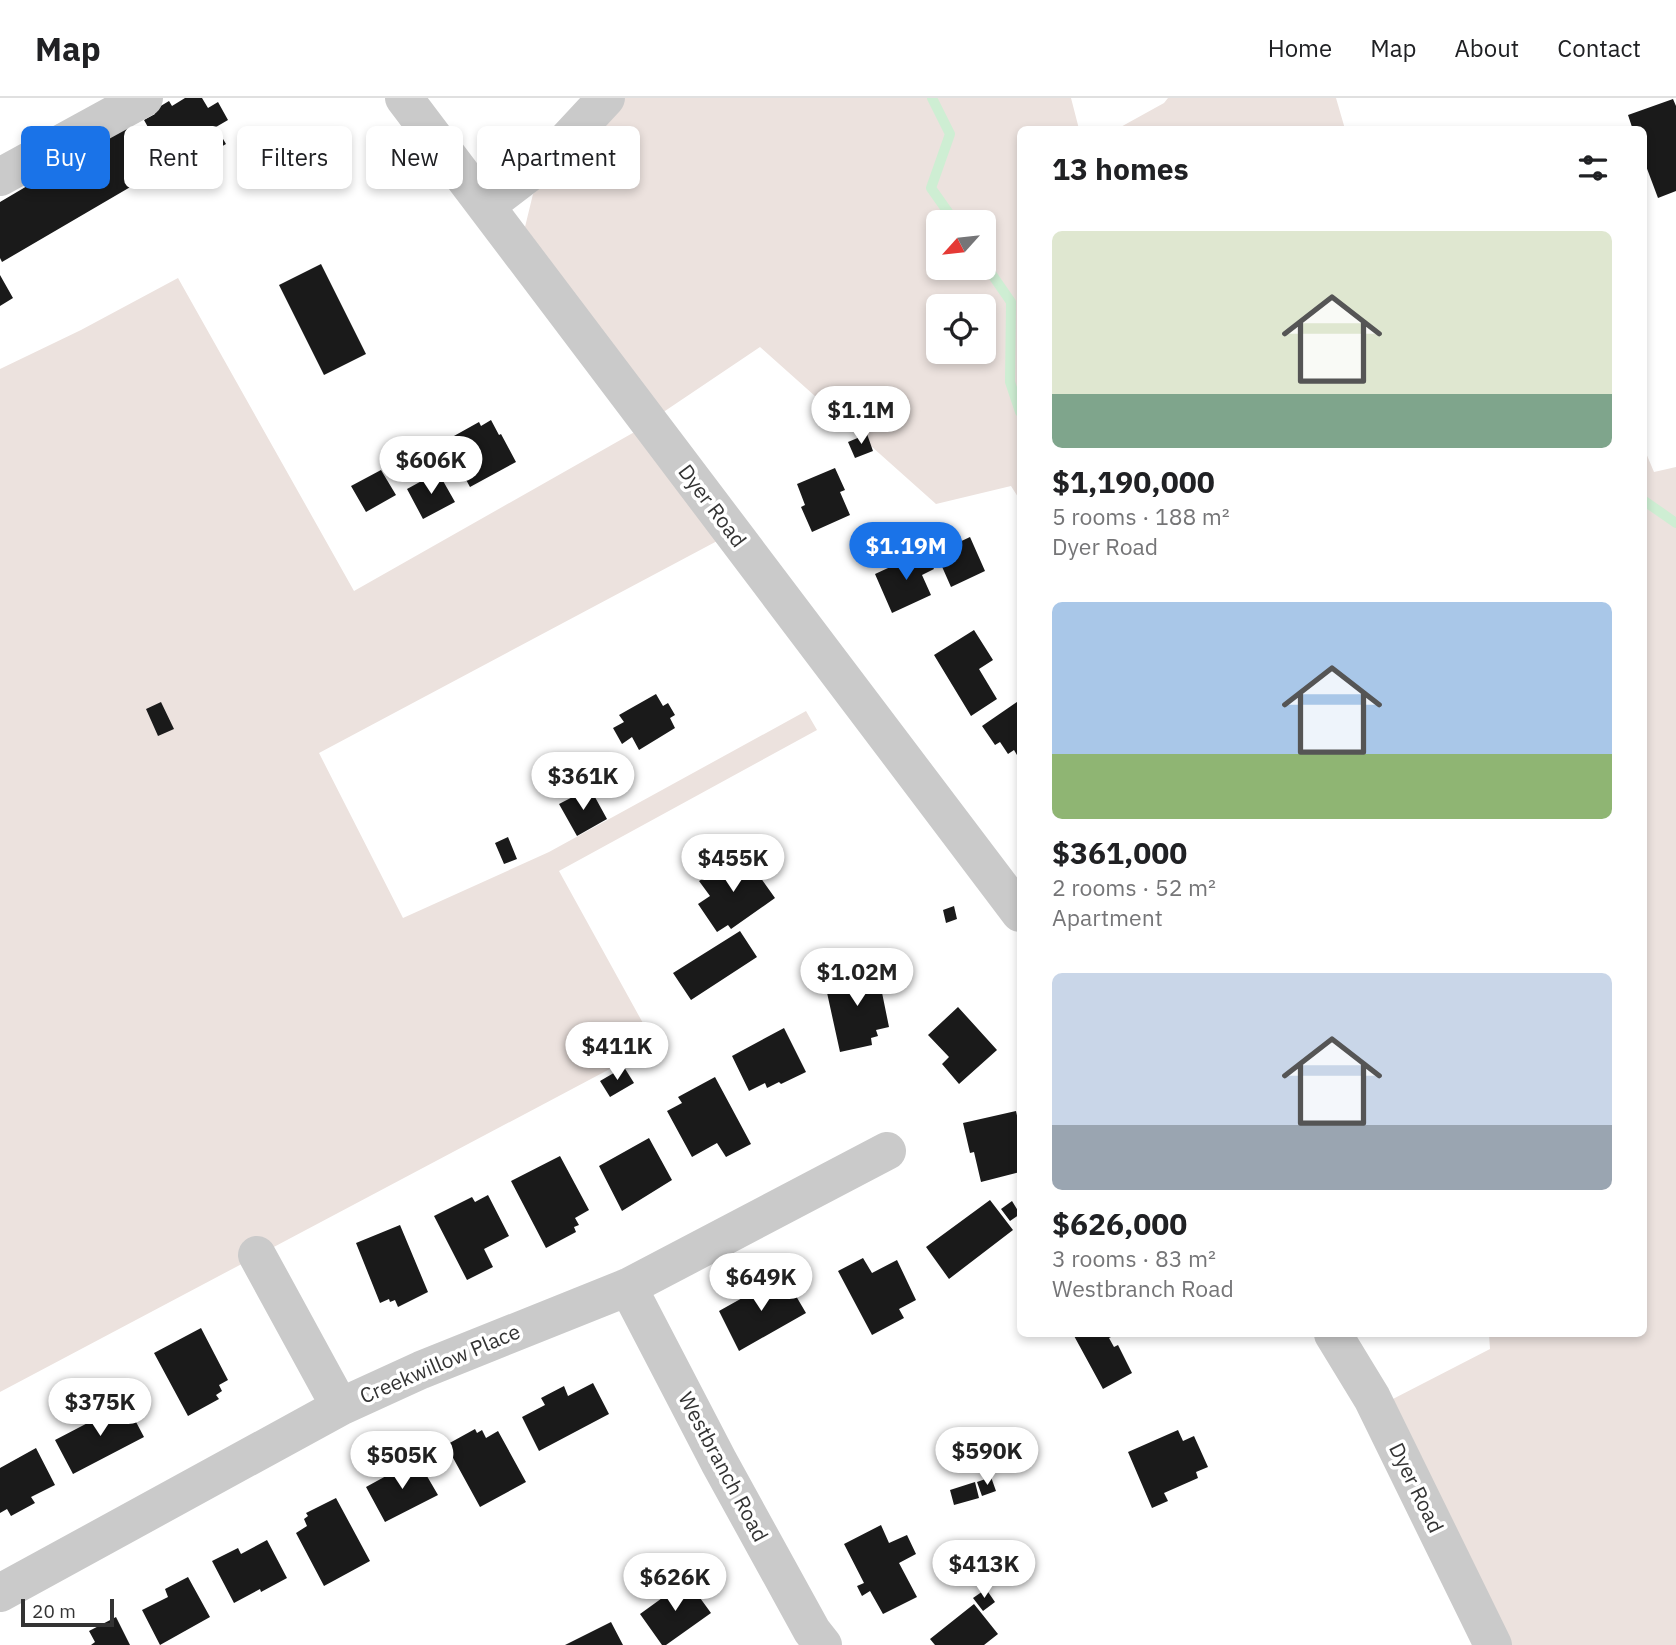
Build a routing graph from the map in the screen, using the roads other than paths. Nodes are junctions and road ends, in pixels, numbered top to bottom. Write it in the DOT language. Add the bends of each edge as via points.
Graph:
graph roads {
  1 [pos="144,98"];
  2 [pos="404,98"];
  3 [pos="606,98"];
  4 [pos="0,177"];
  5 [pos="487,205"];
  6 [pos="1017,909"];
  7 [pos="887,1151"];
  8 [pos="257,1255"];
  9 [pos="628,1287"];
  10 [pos="1335,1337"];
  11 [pos="340,1407"];
  12 [pos="0,1593"];
  13 [pos="809,1640"];
  14 [pos="1493,1645"];
  1 -- 4 [label="street"];
  2 -- 5 [label="street, Dyer Road"];
  3 -- 5 [label="street" via="554,154"];
  5 -- 6 [label="street, Dyer Road"];
  7 -- 9 [label="street, Creekwillow Place"];
  8 -- 11 [label="street"];
  9 -- 11 [label="street, Creekwillow Place"];
  9 -- 13 [label="street, Westbranch Road"];
  10 -- 14 [label="street, Dyer Road" via="1372,1398"];
  11 -- 12 [label="street, Creekwillow Place"];
}
